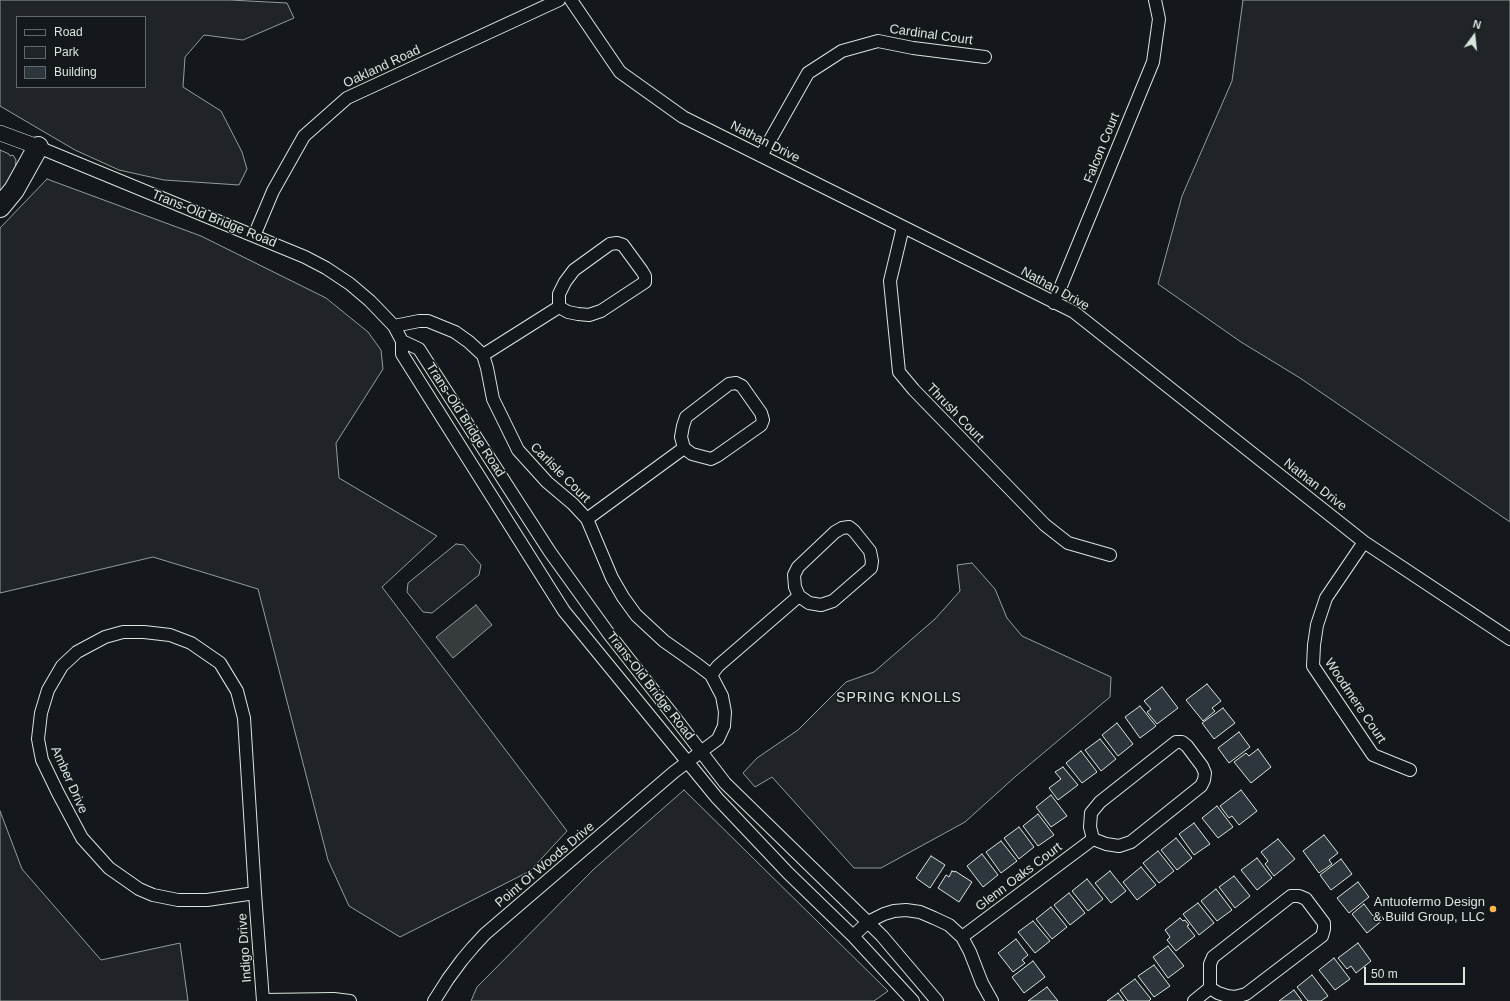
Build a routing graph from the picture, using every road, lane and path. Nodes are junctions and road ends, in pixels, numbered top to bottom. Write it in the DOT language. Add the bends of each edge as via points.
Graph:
graph roads {
  1 [pos="559,0"];
  2 [pos="571,0"];
  3 [pos="1155,0"];
  4 [pos="985,57"];
  5 [pos="0,133"];
  6 [pos="42,149"];
  7 [pos="761,156"];
  8 [pos="0,207"];
  9 [pos="903,227"];
  10 [pos="254,236"];
  11 [pos="1054,303"];
  12 [pos="559,307"];
  13 [pos="394,326"];
  14 [pos="402,341"];
  15 [pos="483,355"];
  16 [pos="684,448"];
  17 [pos="587,519"];
  18 [pos="1364,542"];
  19 [pos="1110,555"];
  20 [pos="799,596"];
  21 [pos="1510,639"];
  22 [pos="711,675"];
  23 [pos="702,752"];
  24 [pos="688,762"];
  25 [pos="1410,770"];
  26 [pos="1093,839"];
  27 [pos="256,893"];
  28 [pos="868,922"];
  29 [pos="852,936"];
  30 [pos="962,937"];
  31 [pos="1210,988"];
  32 [pos="263,1001"];
  33 [pos="350,1001"];
  34 [pos="434,1001"];
  35 [pos="913,1001"];
  36 [pos="937,1001"];
  37 [pos="992,1001"];
  38 [pos="1194,1001"];
  1 -- 10 [label="street, Oakland Road" via="347,98 304,136 273,191"];
  2 -- 7 [label="street, Nathan Drive" via="620,72 683,117"];
  3 -- 11 [label="street, Falcon Court" via="1159,19 1153,62"];
  4 -- 7 [label="street, Cardinal Court" via="878,41 842,51 808,73"];
  5 -- 6 [label="street, Trans-Old Bridge Road"];
  6 -- 8 [label="highway"];
  6 -- 10 [label="street, Trans-Old Bridge Road"];
  7 -- 9 [label="street, Nathan Drive"];
  9 -- 11 [label="street, Nathan Drive"];
  9 -- 19 [label="street, Thrush Court" via="890,281 899,372 1045,525 1068,543"];
  10 -- 13 [label="street, Trans-Old Bridge Road" via="326,268 370,301"];
  11 -- 18 [label="street, Nathan Drive" via="1074,312"];
  12 -- 12 [label="street" via="559,294 564,282 574,270 610,244 623,245 645,276 645,282 639,287 601,311 589,315 578,314"];
  12 -- 15 [label="street"];
  13 -- 14 [label="street, Trans-Old Bridge Road"];
  13 -- 15 [label="street" via="428,321 455,332"];
  14 -- 23 [label="street, Trans-Old Bridge Road" via="418,349 550,552 609,634"];
  14 -- 24 [label="street, Trans-Old Bridge Road" via="402,354 564,611"];
  15 -- 17 [label="street, Carlisle Court" via="493,399 518,450 547,482"];
  16 -- 16 [label="street" via="692,454 711,459 762,425 761,413 742,386 736,383 729,384 686,417 681,437"];
  16 -- 17 [label="street, Carlisle Court"];
  17 -- 22 [label="street, Carlisle Court" via="612,578 636,614 664,641"];
  18 -- 21 [label="street, Nathan Drive"];
  18 -- 25 [label="street, Woodmere Court" via="1326,598 1317,625 1313,666 1373,755"];
  20 -- 20 [label="street" via="809,603 833,601 871,568 870,551 849,526 835,532 798,567 794,575"];
  20 -- 22 [label="street" via="718,666"];
  22 -- 23 [label="street, Carlisle Court" via="722,696 724,726 718,739"];
  23 -- 24 [label="street, Carlisle Court"];
  23 -- 28 [label="street, Trans-Old Bridge Road" via="725,783"];
  24 -- 29 [label="street, Trans-Old Bridge Road" via="752,836"];
  24 -- 34 [label="street, Point Of Woods Drive" via="485,934 462,960"];
  26 -- 26 [label="street" via="1119,846 1131,842 1201,786 1205,773 1187,746 1182,742 1176,742 1100,802 1091,813 1090,827"];
  26 -- 30 [label="street, Glenn Oaks Court"];
  27 -- 27 [label="street, Amber Drive" via="244,718 237,691 220,663 191,643 170,635 144,632 123,632 105,636 77,652 62,666 48,690 41,713 38,740 42,760 82,838 109,868 139,889 153,895 178,900 207,900"];
  27 -- 32 [label="street, Indigo Drive"];
  28 -- 29 [label="street"];
  28 -- 30 [label="street" via="884,914 906,910 920,912 949,925"];
  28 -- 36 [label="street, Trans-Old Bridge Road"];
  29 -- 35 [label="street, Trans-Old Bridge Road"];
  30 -- 37 [label="street"];
  31 -- 31 [label="street" via="1227,996 1246,994 1322,936 1324,923 1306,899 1291,896 1213,957 1210,964"];
  31 -- 38 [label="street"];
  32 -- 33 [label="street"];
}
